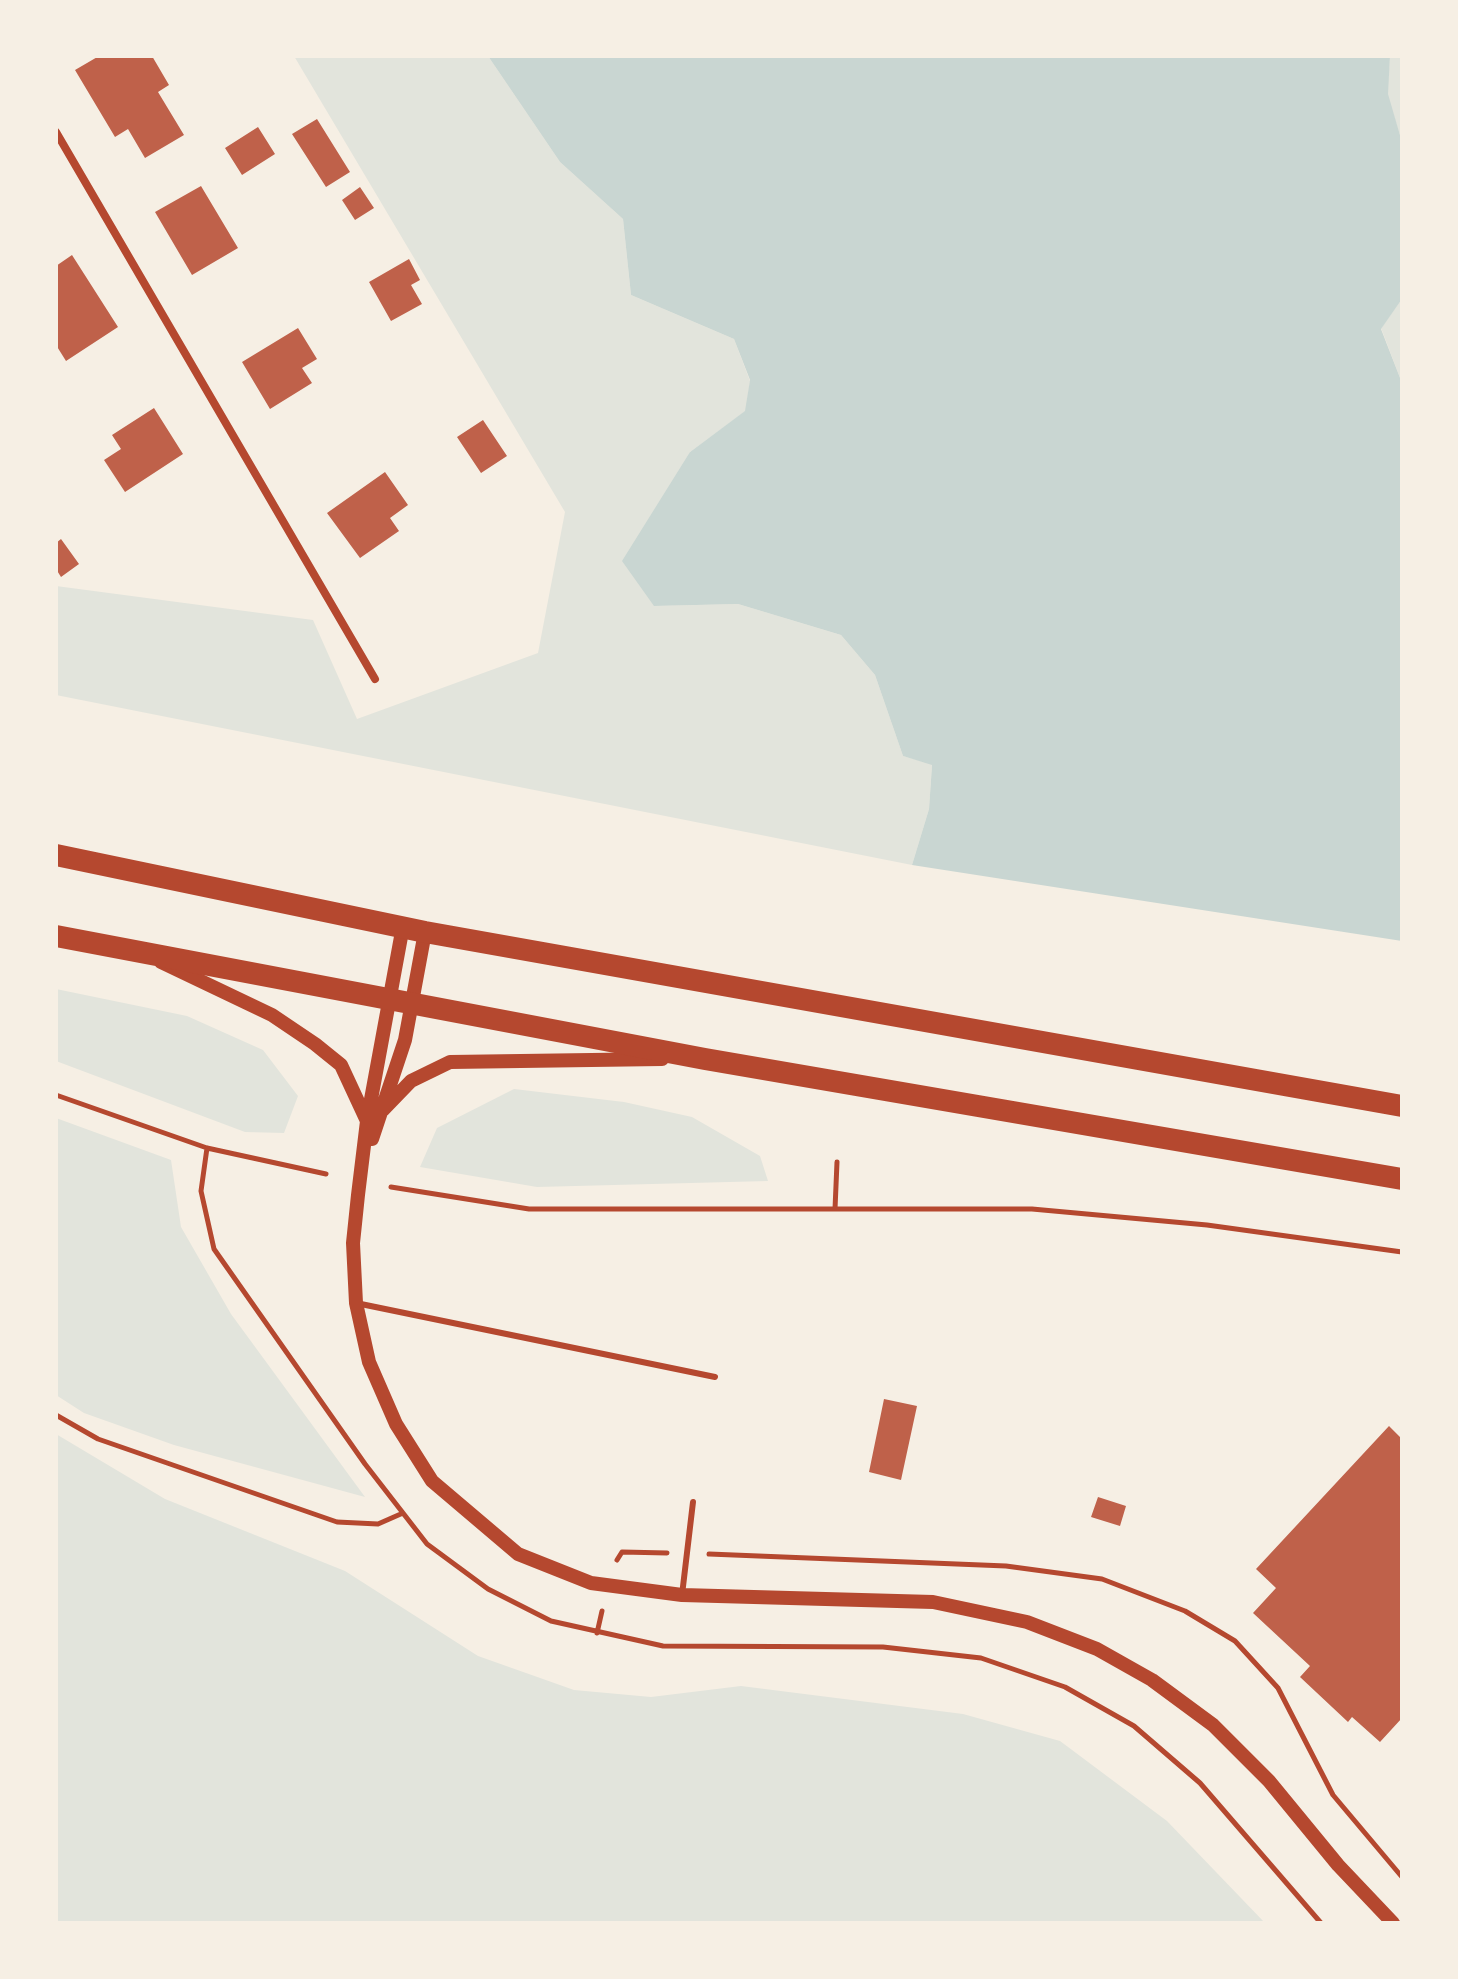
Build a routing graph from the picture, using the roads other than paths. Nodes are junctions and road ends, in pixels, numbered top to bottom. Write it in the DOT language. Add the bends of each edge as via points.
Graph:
graph roads {
  1 [pos="56,132"];
  2 [pos="375,679"];
  3 [pos="56,855"];
  4 [pos="414,929"];
  5 [pos="56,936"];
  6 [pos="142,954"];
  7 [pos="402,1002"];
  8 [pos="705,1059"];
  9 [pos="1402,1106"];
  10 [pos="383,1110"];
  11 [pos="367,1121"];
  12 [pos="1402,1179"];
  13 [pos="359,1186"];
  14 [pos="356,1303"];
  15 [pos="715,1377"];
  16 [pos="693,1502"];
  17 [pos="682,1595"];
  18 [pos="1393,1923"];
  1 -- 2 [label="street"];
  3 -- 4 [label="highway"];
  4 -- 7 [label="street"];
  4 -- 7 [label="street"];
  4 -- 9 [label="highway"];
  5 -- 6 [label="highway"];
  6 -- 7 [label="highway"];
  6 -- 11 [label="street" via="272,1015 315,1044 341,1065"];
  7 -- 8 [label="highway"];
  7 -- 10 [label="street"];
  7 -- 11 [label="street"];
  8 -- 10 [label="street" via="450,1062 411,1081"];
  8 -- 12 [label="highway"];
  10 -- 13 [label="street"];
  11 -- 13 [label="street"];
  13 -- 14 [label="street" via="353,1243"];
  14 -- 15 [label="lane"];
  14 -- 17 [label="street" via="369,1362 396,1424 432,1481 518,1554 591,1583"];
  16 -- 17 [label="lane"];
  17 -- 18 [label="street" via="933,1602 1027,1622 1097,1649 1152,1680 1213,1725"];
}
